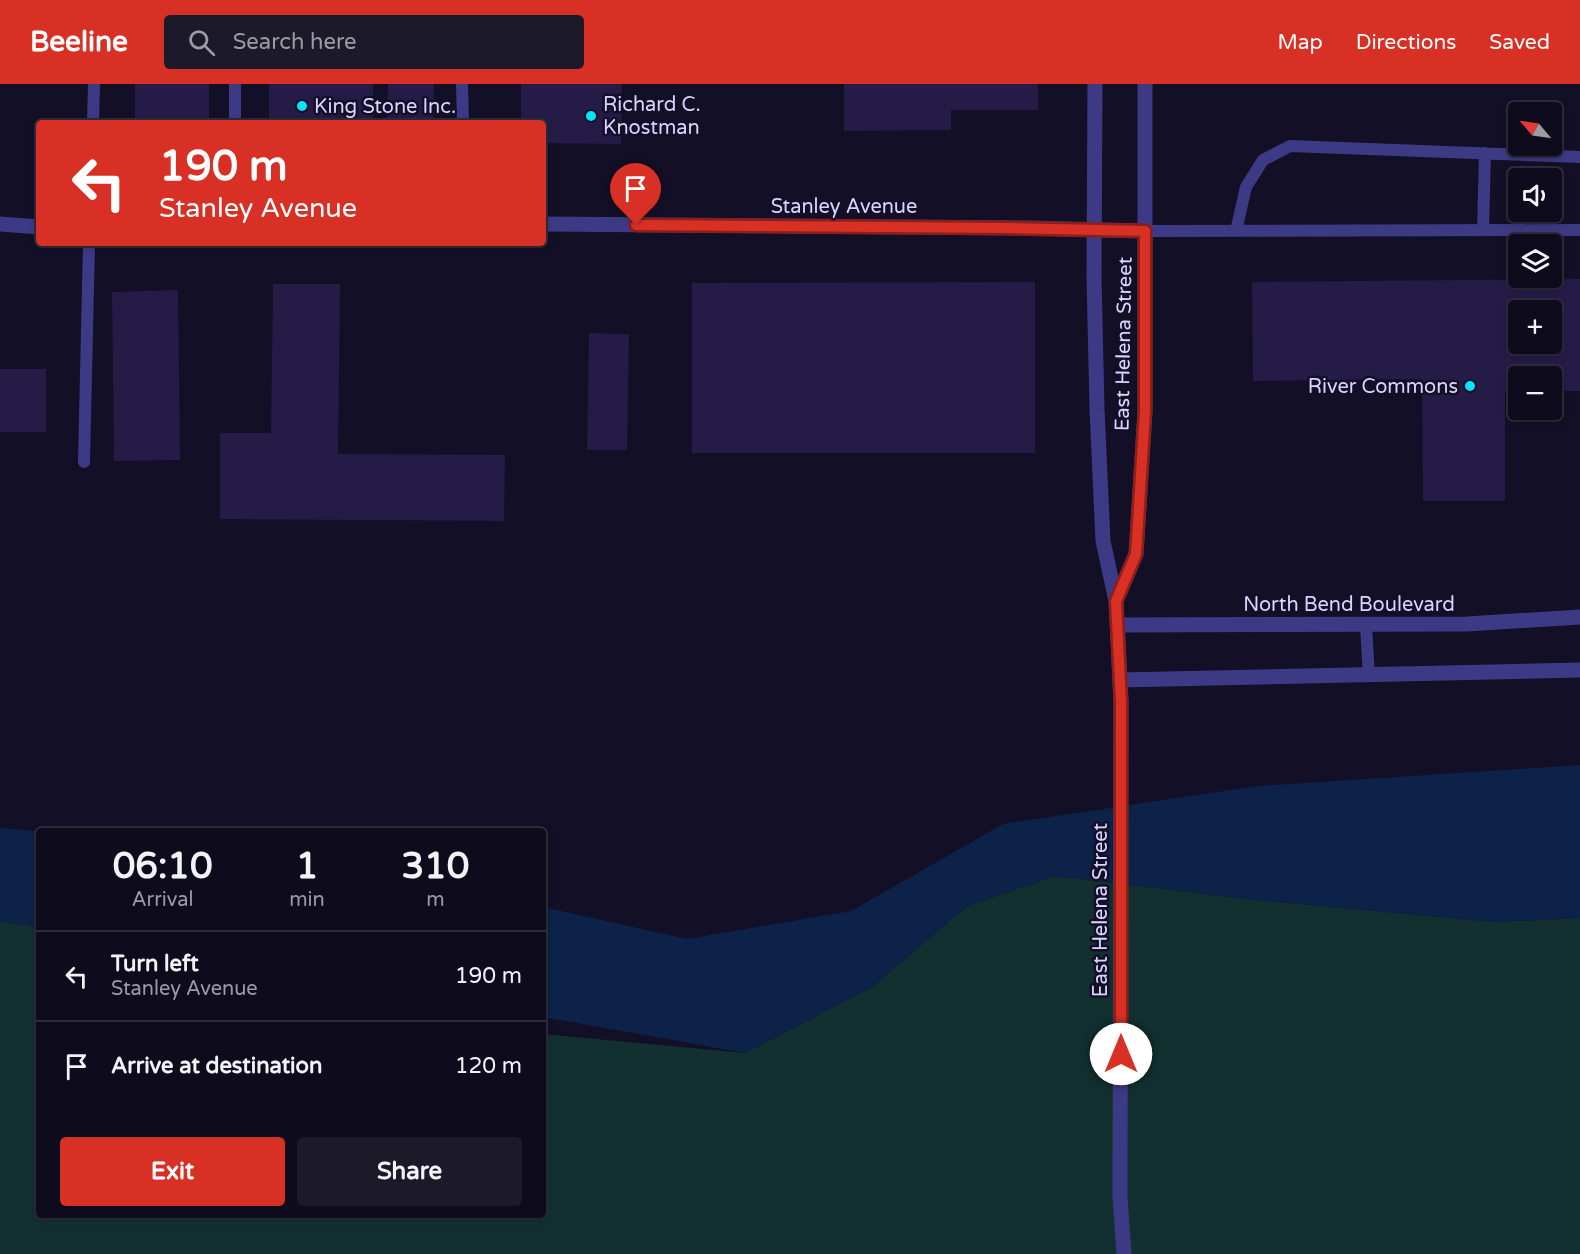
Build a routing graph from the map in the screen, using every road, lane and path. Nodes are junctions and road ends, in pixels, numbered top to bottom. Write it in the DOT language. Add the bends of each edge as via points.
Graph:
graph roads {
  1 [pos="94,84"];
  2 [pos="234,84"];
  3 [pos="462,84"];
  4 [pos="1095,84"];
  5 [pos="1145,84"];
  6 [pos="93,120"];
  7 [pos="235,120"];
  8 [pos="463,120"];
  9 [pos="1485,153"];
  10 [pos="1580,157"];
  11 [pos="0,224"];
  12 [pos="546,224"];
  13 [pos="36,227"];
  14 [pos="1095,230"];
  15 [pos="1483,230"];
  16 [pos="1580,230"];
  17 [pos="1145,231"];
  18 [pos="1236,231"];
  19 [pos="89,246"];
  20 [pos="84,462"];
  21 [pos="1116,601"];
  22 [pos="1580,617"];
  23 [pos="1118,625"];
  24 [pos="1366,626"];
  25 [pos="1580,670"];
  26 [pos="1369,676"];
  27 [pos="1120,681"];
  28 [pos="1124,1254"];
  1 -- 6 [label="lane"];
  2 -- 7 [label="lane"];
  3 -- 8 [label="lane"];
  4 -- 14 [label="street, East Helena Street"];
  5 -- 17 [label="street, East Helena Street"];
  9 -- 10 [label="lane"];
  9 -- 15 [label="lane"];
  9 -- 18 [label="lane" via="1290,146 1263,160 1246,187"];
  11 -- 13 [label="street"];
  12 -- 14 [label="street, Stanley Avenue"];
  14 -- 17 [label="street, Stanley Avenue"];
  14 -- 21 [label="street, East Helena Street" via="1103,541"];
  15 -- 16 [label="lane"];
  15 -- 18 [label="lane"];
  17 -- 18 [label="lane"];
  17 -- 21 [label="street, East Helena Street" via="1145,411 1136,554"];
  19 -- 20 [label="lane"];
  21 -- 23 [label="street, East Helena Street"];
  22 -- 24 [label="street, North Bend Boulevard"];
  23 -- 24 [label="street, North Bend Boulevard"];
  23 -- 27 [label="street, East Helena Street"];
  24 -- 26 [label="lane"];
  25 -- 26 [label="street"];
  26 -- 27 [label="street"];
  27 -- 28 [label="street, East Helena Street" via="1120,1197"];
}
